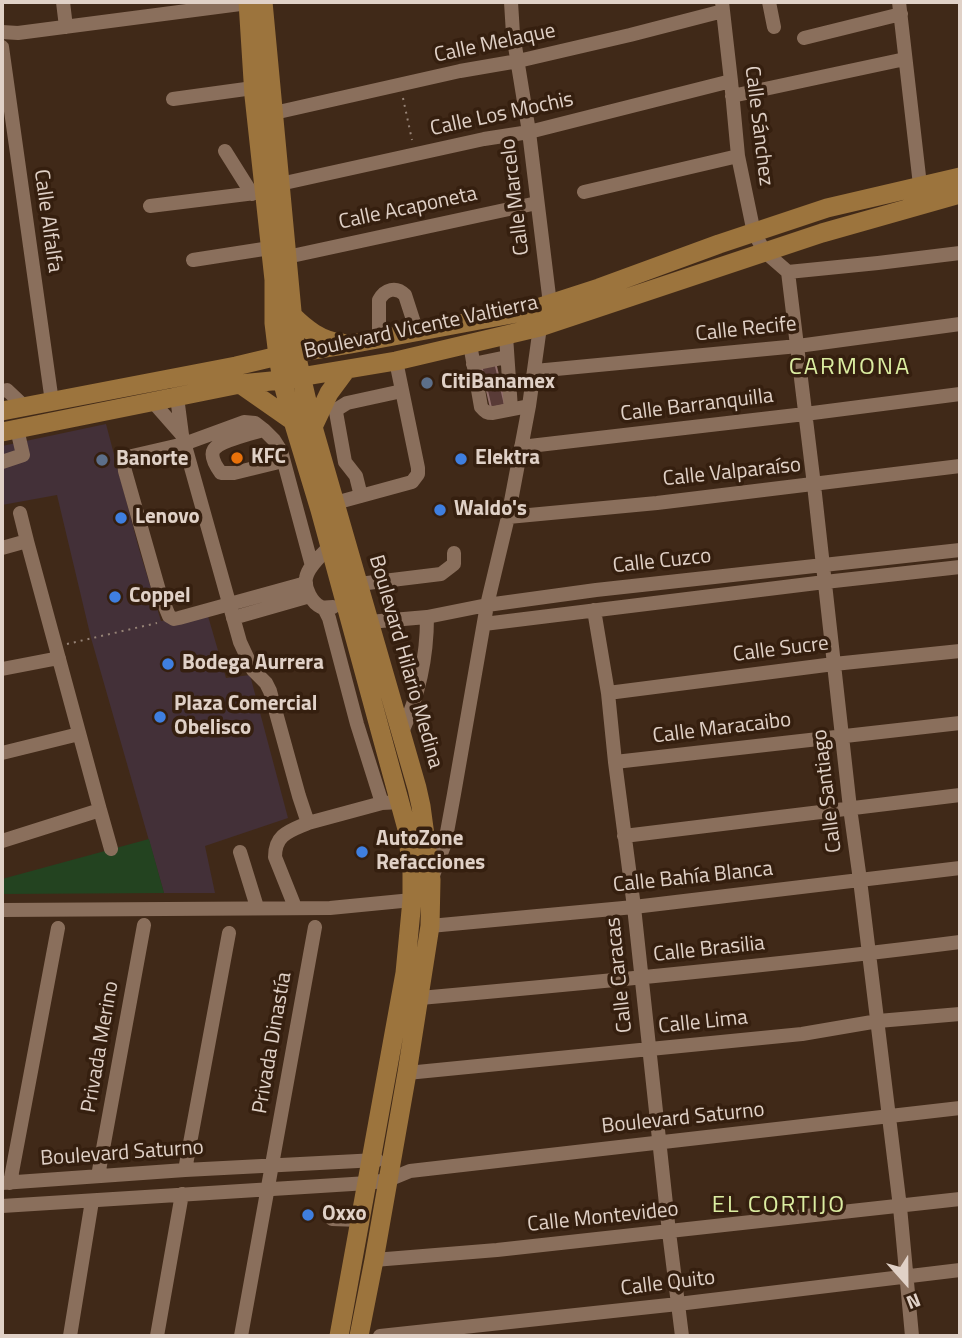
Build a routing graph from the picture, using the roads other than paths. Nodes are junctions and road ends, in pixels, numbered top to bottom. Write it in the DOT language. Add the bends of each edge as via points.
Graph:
graph roads {
  1 [pos="63,2"];
  2 [pos="253,2"];
  3 [pos="511,2"];
  4 [pos="769,2"];
  5 [pos="722,6"];
  6 [pos="900,8"];
  7 [pos="66,27"];
  8 [pos="774,27"];
  9 [pos="2,32"];
  10 [pos="804,38"];
  11 [pos="2,47"];
  12 [pos="905,59"];
  13 [pos="518,61"];
  14 [pos="253,88"];
  15 [pos="732,89"];
  16 [pos="173,99"];
  17 [pos="274,113"];
  18 [pos="529,132"];
  19 [pos="225,151"];
  20 [pos="738,156"];
  21 [pos="960,177"];
  22 [pos="920,185"];
  23 [pos="265,190"];
  24 [pos="583,192"];
  25 [pos="960,194"];
  26 [pos="537,203"];
  27 [pos="150,206"];
  28 [pos="754,233"];
  29 [pos="765,251"];
  30 [pos="279,253"];
  31 [pos="960,253"];
  32 [pos="193,260"];
  33 [pos="788,272"];
  34 [pos="550,304"];
  35 [pos="283,319"];
  36 [pos="960,324"];
  37 [pos="540,327"];
  38 [pos="417,332"];
  39 [pos="506,336"];
  40 [pos="379,339"];
  41 [pos="351,344"];
  42 [pos="470,345"];
  43 [pos="798,346"];
  44 [pos="287,355"];
  45 [pos="508,357"];
  46 [pos="396,361"];
  47 [pos="473,364"];
  48 [pos="346,370"];
  49 [pos="535,371"];
  50 [pos="238,375"];
  51 [pos="291,378"];
  52 [pos="3,388"];
  53 [pos="402,391"];
  54 [pos="960,394"];
  55 [pos="177,397"];
  56 [pos="52,402"];
  57 [pos="153,402"];
  58 [pos="529,405"];
  59 [pos="24,407"];
  60 [pos="511,409"];
  61 [pos="2,411"];
  62 [pos="806,414"];
  63 [pos="293,421"];
  64 [pos="313,427"];
  65 [pos="264,430"];
  66 [pos="9,431"];
  67 [pos="183,440"];
  68 [pos="521,447"];
  69 [pos="283,461"];
  70 [pos="2,462"];
  71 [pos="960,466"];
  72 [pos="814,485"];
  73 [pos="361,496"];
  74 [pos="335,503"];
  75 [pos="20,513"];
  76 [pos="508,517"];
  77 [pos="27,541"];
  78 [pos="330,546"];
  79 [pos="2,548"];
  80 [pos="960,550"];
  81 [pos="454,553"];
  82 [pos="823,565"];
  83 [pos="312,566"];
  84 [pos="960,568"];
  85 [pos="825,582"];
  86 [pos="359,584"];
  87 [pos="308,589"];
  88 [pos="487,605"];
  89 [pos="346,606"];
  90 [pos="324,607"];
  91 [pos="594,610"];
  92 [pos="231,612"];
  93 [pos="426,617"];
  94 [pos="369,622"];
  95 [pos="484,624"];
  96 [pos="960,651"];
  97 [pos="57,652"];
  98 [pos="834,664"];
  99 [pos="2,669"];
  100 [pos="608,693"];
  101 [pos="960,723"];
  102 [pos="402,732"];
  103 [pos="79,734"];
  104 [pos="842,736"];
  105 [pos="2,753"];
  106 [pos="615,762"];
  107 [pos="960,795"];
  108 [pos="391,803"];
  109 [pos="849,808"];
  110 [pos="100,810"];
  111 [pos="308,823"];
  112 [pos="624,836"];
  113 [pos="2,841"];
  114 [pos="111,849"];
  115 [pos="240,852"];
  116 [pos="960,868"];
  117 [pos="431,880"];
  118 [pos="860,880"];
  119 [pos="412,900"];
  120 [pos="257,907"];
  121 [pos="295,907"];
  122 [pos="634,907"];
  123 [pos="2,910"];
  124 [pos="144,925"];
  125 [pos="430,926"];
  126 [pos="315,927"];
  127 [pos="58,928"];
  128 [pos="229,933"];
  129 [pos="960,942"];
  130 [pos="869,954"];
  131 [pos="641,978"];
  132 [pos="420,998"];
  133 [pos="960,1014"];
  134 [pos="878,1021"];
  135 [pos="650,1050"];
  136 [pos="407,1073"];
  137 [pos="960,1108"];
  138 [pos="888,1115"];
  139 [pos="659,1142"];
  140 [pos="273,1166"];
  141 [pos="384,1167"];
  142 [pos="186,1170"];
  143 [pos="98,1177"];
  144 [pos="6,1183"];
  145 [pos="368,1183"];
  146 [pos="267,1190"];
  147 [pos="182,1194"];
  148 [pos="960,1199"];
  149 [pos="92,1201"];
  150 [pos="2,1206"];
  151 [pos="900,1207"];
  152 [pos="2,1213"];
  153 [pos="332,1219"];
  154 [pos="360,1220"];
  155 [pos="669,1232"];
  156 [pos="374,1260"];
  157 [pos="960,1270"];
  158 [pos="906,1276"];
  159 [pos="678,1304"];
  160 [pos="70,1336"];
  161 [pos="157,1336"];
  162 [pos="241,1336"];
  163 [pos="339,1336"];
  164 [pos="359,1336"];
  165 [pos="380,1336"];
  166 [pos="682,1336"];
  167 [pos="912,1336"];
  1 -- 7 [label="street"];
  2 -- 7 [label="street"];
  2 -- 14 [label="main road, Boulevard Hilario Medina"];
  2 -- 17 [label="main road, Boulevard Hilario Medina"];
  3 -- 13 [label="street, Calle Marcelo"];
  4 -- 8 [label="street"];
  5 -- 13 [label="street, Calle Melaque" via="630,35"];
  5 -- 15 [label="street, Calle Sánchez"];
  6 -- 10 [label="street"];
  6 -- 12 [label="street"];
  7 -- 9 [label="street"];
  11 -- 56 [label="street, Calle Alfalfa"];
  12 -- 15 [label="street, Calle Los Mochis"];
  12 -- 22 [label="street"];
  13 -- 17 [label="street, Calle Melaque"];
  13 -- 18 [label="street, Calle Marcelo"];
  14 -- 16 [label="street"];
  14 -- 23 [label="main road, Boulevard Hilario Medina"];
  15 -- 18 [label="street, Calle Los Mochis"];
  15 -- 20 [label="street, Calle Sánchez"];
  17 -- 23 [label="main road, Boulevard Hilario Medina"];
  18 -- 23 [label="street, Calle Los Mochis"];
  18 -- 26 [label="street, Calle Marcelo"];
  19 -- 23 [label="street"];
  20 -- 24 [label="street"];
  20 -- 28 [label="street, Calle Sánchez"];
  21 -- 22 [label="main road, Boulevard Vicente Valtierra"];
  22 -- 28 [label="main road, Boulevard Vicente Valtierra" via="827,208"];
  23 -- 27 [label="street, Calle Los Mochis"];
  23 -- 30 [label="main road, Boulevard Hilario Medina"];
  25 -- 29 [label="main road, Boulevard Vicente Valtierra"];
  26 -- 30 [label="street, Calle Acaponeta"];
  26 -- 34 [label="street, Calle Marcelo"];
  28 -- 29 [label="street, Calle Sánchez"];
  28 -- 34 [label="main road, Boulevard Vicente Valtierra"];
  29 -- 33 [label="street"];
  29 -- 37 [label="main road, Boulevard Vicente Valtierra"];
  30 -- 32 [label="street, Calle Acaponeta"];
  30 -- 35 [label="main road, Boulevard Hilario Medina"];
  31 -- 33 [label="street"];
  33 -- 43 [label="street, Calle Santiago"];
  34 -- 38 [label="main road, Boulevard Vicente Valtierra"];
  35 -- 41 [label="main road" via="336,343"];
  35 -- 44 [label="main road, Boulevard Hilario Medina"];
  35 -- 50 [label="main road"];
  36 -- 43 [label="street, Calle Recife"];
  37 -- 39 [label="main road, Boulevard Vicente Valtierra"];
  37 -- 49 [label="street"];
  38 -- 40 [label="main road, Boulevard Vicente Valtierra"];
  38 -- 40 [label="street" via="405,295 395,289 379,300"];
  39 -- 42 [label="main road, Boulevard Vicente Valtierra"];
  39 -- 45 [label="street"];
  40 -- 41 [label="main road, Boulevard Vicente Valtierra"];
  41 -- 44 [label="main road, Boulevard Vicente Valtierra"];
  42 -- 46 [label="main road, Boulevard Vicente Valtierra"];
  42 -- 47 [label="street"];
  43 -- 49 [label="street, Calle Recife"];
  43 -- 62 [label="street, Calle Santiago"];
  44 -- 50 [label="main road, Boulevard Vicente Valtierra"];
  44 -- 51 [label="main road, Boulevard Hilario Medina"];
  45 -- 47 [label="street"];
  45 -- 60 [label="street"];
  46 -- 48 [label="main road, Boulevard Vicente Valtierra"];
  46 -- 53 [label="street"];
  47 -- 60 [label="street" via="484,411"];
  48 -- 51 [label="main road, Boulevard Vicente Valtierra"];
  48 -- 64 [label="main road"];
  49 -- 58 [label="street"];
  50 -- 51 [label="main road, Boulevard Vicente Valtierra"];
  50 -- 55 [label="main road, Boulevard Vicente Valtierra"];
  50 -- 56 [label="main road, Boulevard Vicente Valtierra"];
  50 -- 63 [label="main road"];
  51 -- 63 [label="main road, Boulevard Hilario Medina"];
  51 -- 64 [label="main road, Boulevard Hilario Medina"];
  52 -- 59 [label="street"];
  53 -- 73 [label="street" via="418,474 412,482"];
  53 -- 73 [label="street" via="347,403 337,412 345,462 356,476"];
  54 -- 62 [label="street, Calle Barranquilla"];
  55 -- 57 [label="main road, Boulevard Vicente Valtierra"];
  55 -- 67 [label="street"];
  56 -- 59 [label="main road, Boulevard Vicente Valtierra"];
  57 -- 66 [label="main road, Boulevard Vicente Valtierra"];
  57 -- 67 [label="street"];
  58 -- 60 [label="street"];
  58 -- 68 [label="street"];
  59 -- 61 [label="main road, Boulevard Vicente Valtierra"];
  62 -- 68 [label="street, Calle Barranquilla"];
  62 -- 72 [label="street, Calle Santiago"];
  63 -- 78 [label="main road, Boulevard Hilario Medina"];
  64 -- 74 [label="main road, Boulevard Hilario Medina"];
  65 -- 67 [label="street" via="244,422"];
  65 -- 69 [label="street"];
  65 -- 69 [label="street" via="218,444 213,463 221,473 234,473"];
  66 -- 70 [label="street" via="23,455"];
  67 -- 92 [label="street"];
  67 -- 92 [label="street" via="132,456 124,461 125,471 169,617"];
  68 -- 76 [label="street"];
  69 -- 83 [label="street"];
  71 -- 72 [label="street, Calle Valparaíso"];
  72 -- 76 [label="street, Calle Valparaíso"];
  72 -- 82 [label="street, Calle Santiago"];
  73 -- 74 [label="street"];
  74 -- 86 [label="main road, Boulevard Hilario Medina"];
  75 -- 77 [label="street"];
  76 -- 88 [label="street"];
  77 -- 79 [label="street"];
  77 -- 97 [label="street"];
  78 -- 83 [label="street"];
  78 -- 89 [label="main road, Boulevard Hilario Medina"];
  80 -- 82 [label="street, Calle Cuzco"];
  81 -- 86 [label="street" via="454,564 441,574"];
  82 -- 85 [label="street, Calle Santiago"];
  82 -- 88 [label="street, Calle Cuzco"];
  83 -- 87 [label="street" via="306,577"];
  84 -- 85 [label="street, Calle Cuzco"];
  85 -- 91 [label="street, Calle Cuzco"];
  85 -- 98 [label="street, Calle Santiago"];
  86 -- 94 [label="main road, Boulevard Hilario Medina"];
  87 -- 90 [label="street"];
  87 -- 92 [label="street"];
  88 -- 93 [label="street, Calle Cuzco"];
  88 -- 95 [label="street"];
  89 -- 90 [label="street"];
  89 -- 108 [label="main road, Boulevard Hilario Medina"];
  90 -- 108 [label="street" via="357,724"];
  91 -- 95 [label="street, Calle Cuzco"];
  91 -- 100 [label="street, Calle Caracas"];
  92 -- 111 [label="street" via="246,658 270,691"];
  93 -- 94 [label="street, Calle Cuzco"];
  93 -- 102 [label="street" via="420,681"];
  94 -- 102 [label="main road, Boulevard Hilario Medina"];
  95 -- 117 [label="street" via="445,843"];
  96 -- 98 [label="street, Calle Sucre"];
  97 -- 99 [label="street"];
  97 -- 103 [label="street"];
  98 -- 100 [label="street, Calle Sucre"];
  98 -- 104 [label="street, Calle Santiago"];
  100 -- 106 [label="street, Calle Caracas"];
  101 -- 104 [label="street, Calle Maracaibo"];
  102 -- 117 [label="main road, Boulevard Hilario Medina" via="421,806"];
  103 -- 105 [label="street"];
  103 -- 110 [label="street"];
  104 -- 106 [label="street, Calle Maracaibo"];
  104 -- 109 [label="street, Calle Santiago"];
  106 -- 112 [label="street, Calle Caracas"];
  107 -- 109 [label="street"];
  108 -- 111 [label="street"];
  108 -- 119 [label="main road, Boulevard Hilario Medina" via="407,829"];
  109 -- 112 [label="street"];
  109 -- 118 [label="street, Calle Santiago"];
  110 -- 113 [label="street"];
  110 -- 114 [label="street"];
  111 -- 121 [label="street" via="282,836 275,850"];
  112 -- 122 [label="street, Calle Caracas"];
  115 -- 120 [label="street"];
  116 -- 118 [label="street, Calle Bahía Blanca"];
  117 -- 125 [label="main road, Boulevard Hilario Medina"];
  118 -- 122 [label="street, Calle Bahía Blanca"];
  118 -- 130 [label="street, Calle Santiago"];
  119 -- 121 [label="street"];
  119 -- 141 [label="main road, Boulevard Hilario Medina"];
  120 -- 121 [label="street"];
  120 -- 123 [label="street"];
  122 -- 125 [label="street, Calle Bahía Blanca"];
  122 -- 131 [label="street, Calle Caracas"];
  124 -- 143 [label="street, Privada Merino"];
  125 -- 132 [label="main road, Boulevard Hilario Medina"];
  126 -- 140 [label="street, Privada Dinastía"];
  127 -- 144 [label="street"];
  128 -- 142 [label="street"];
  129 -- 130 [label="street, Calle Brasilia"];
  130 -- 131 [label="street, Calle Brasilia"];
  130 -- 134 [label="street, Calle Santiago"];
  131 -- 132 [label="street, Calle Brasilia"];
  131 -- 135 [label="street, Calle Caracas"];
  132 -- 136 [label="main road, Boulevard Hilario Medina"];
  133 -- 134 [label="street, Calle Lima"];
  134 -- 135 [label="street, Calle Lima"];
  134 -- 138 [label="street, Calle Santiago"];
  135 -- 136 [label="street, Calle Lima"];
  135 -- 139 [label="street, Calle Caracas"];
  136 -- 141 [label="main road, Boulevard Hilario Medina"];
  137 -- 138 [label="street, Boulevard Saturno"];
  138 -- 139 [label="street, Boulevard Saturno"];
  138 -- 151 [label="street, Calle Santiago"];
  139 -- 141 [label="street, Boulevard Saturno" via="410,1171"];
  139 -- 155 [label="street, Calle Caracas"];
  140 -- 141 [label="street, Boulevard Saturno"];
  140 -- 142 [label="street, Boulevard Saturno"];
  140 -- 146 [label="street, Privada Dinastía"];
  141 -- 145 [label="main road, Boulevard Hilario Medina"];
  141 -- 156 [label="main road, Boulevard Hilario Medina"];
  142 -- 143 [label="street, Boulevard Saturno"];
  143 -- 144 [label="street, Boulevard Saturno"];
  145 -- 146 [label="street, Boulevard Saturno"];
  145 -- 154 [label="main road, Boulevard Hilario Medina"];
  146 -- 147 [label="street, Boulevard Saturno"];
  146 -- 162 [label="street, Privada Dinastía"];
  147 -- 149 [label="street, Boulevard Saturno"];
  147 -- 161 [label="street"];
  148 -- 151 [label="street, Calle Montevideo"];
  149 -- 150 [label="street, Boulevard Saturno"];
  149 -- 160 [label="street"];
  150 -- 152 [label="street"];
  151 -- 155 [label="street, Calle Montevideo"];
  151 -- 158 [label="street, Calle Santiago"];
  153 -- 154 [label="street"];
  154 -- 163 [label="main road, Boulevard Hilario Medina"];
  155 -- 156 [label="street, Calle Montevideo"];
  155 -- 159 [label="street, Calle Caracas"];
  156 -- 164 [label="main road, Boulevard Hilario Medina"];
  157 -- 158 [label="street, Calle Quito"];
  158 -- 159 [label="street, Calle Quito"];
  158 -- 167 [label="street, Calle Santiago"];
  159 -- 165 [label="street, Calle Quito"];
  159 -- 166 [label="street, Calle Caracas"];
}
